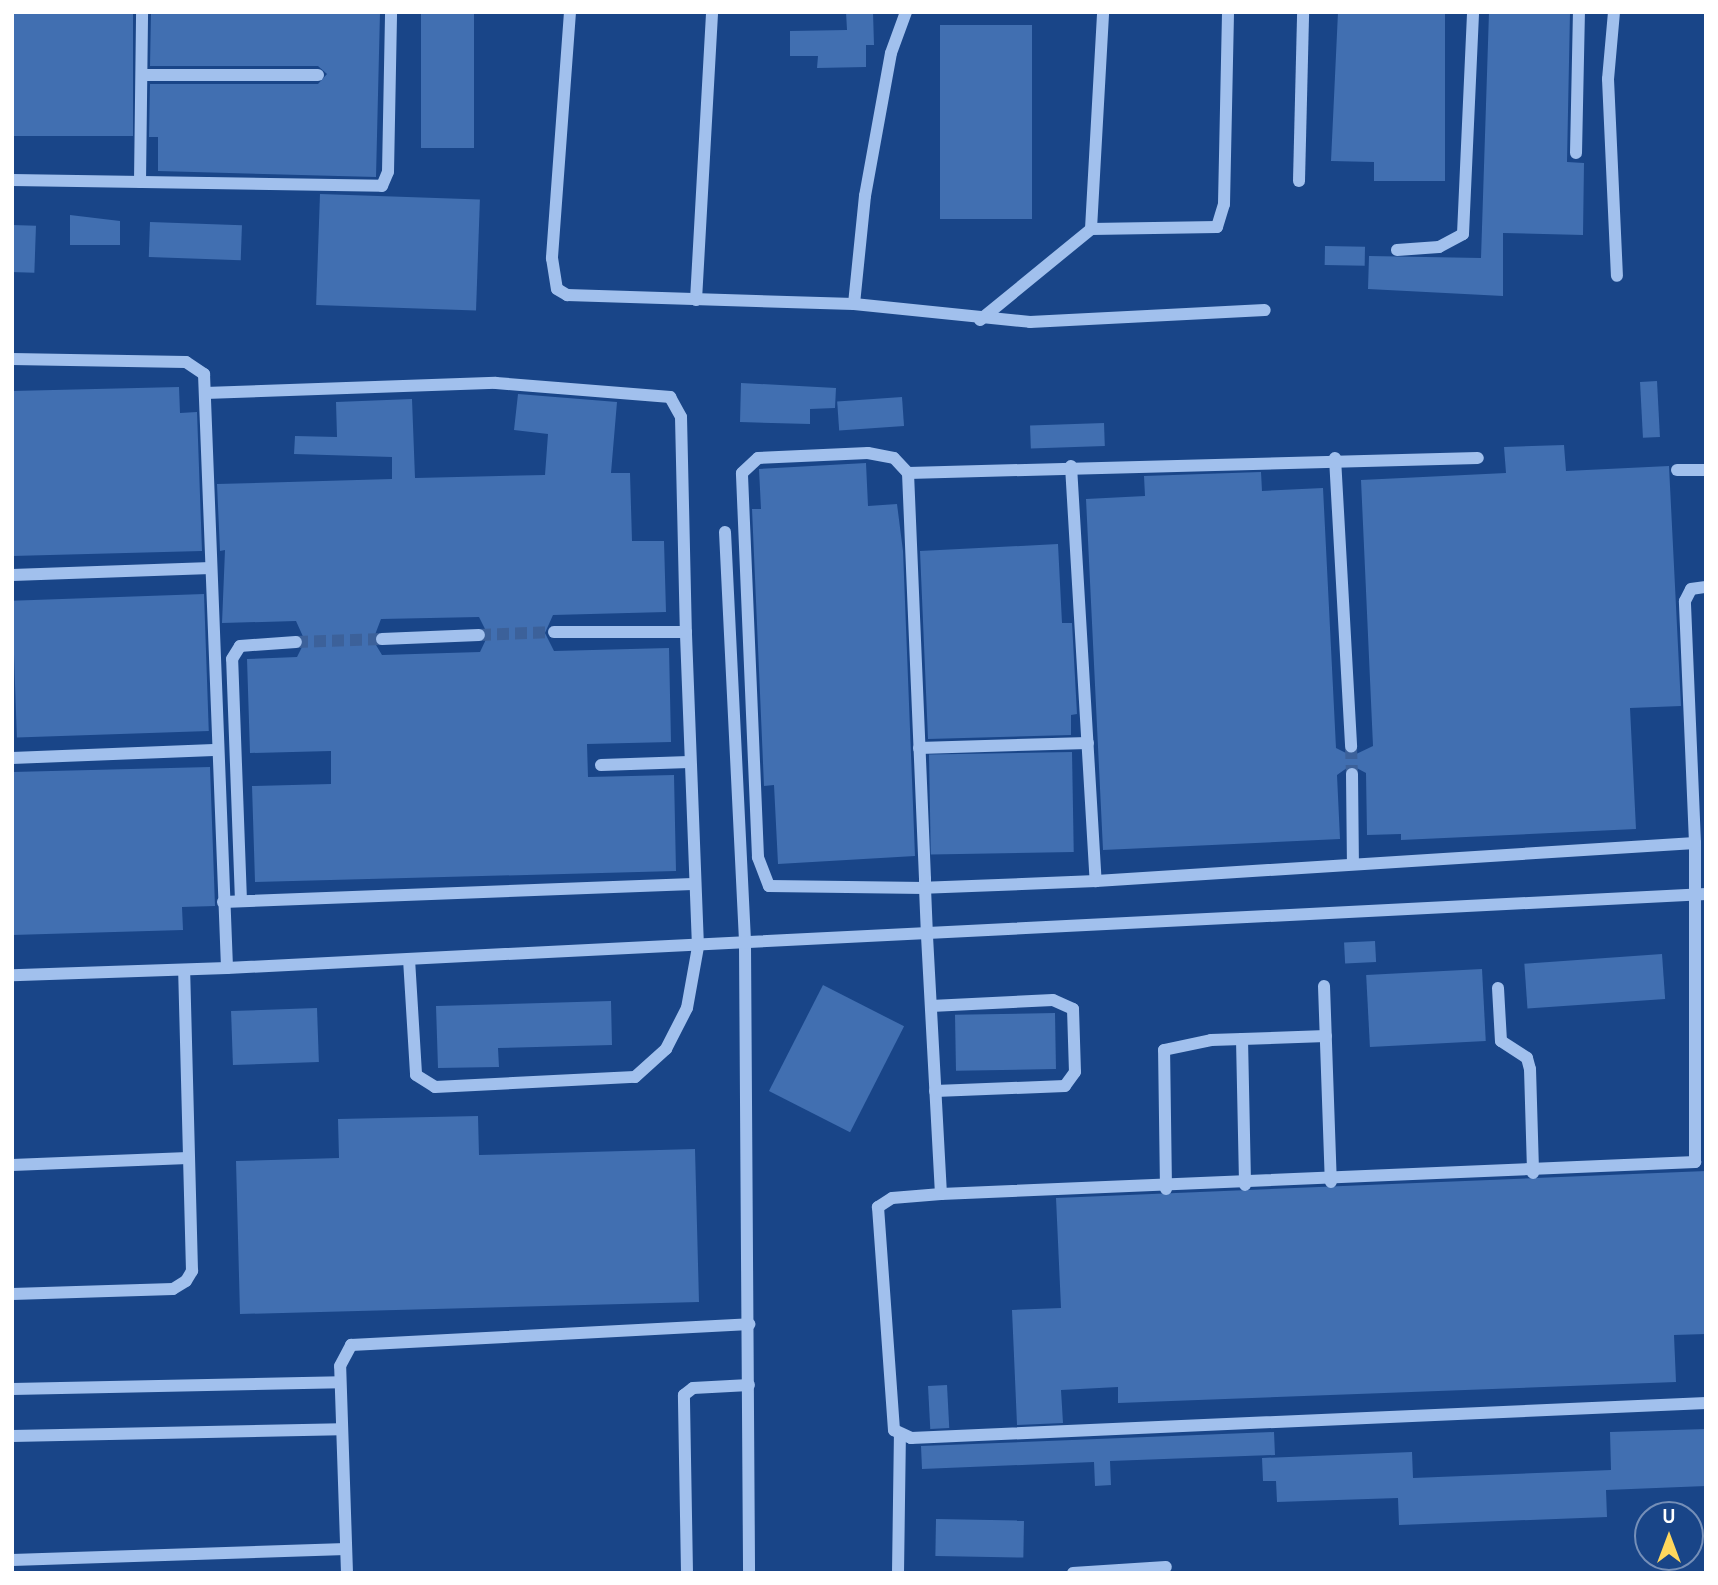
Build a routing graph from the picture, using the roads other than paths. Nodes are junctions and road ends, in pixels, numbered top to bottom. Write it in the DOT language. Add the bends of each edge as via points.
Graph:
graph roads {
  1 [pos="142,12"];
  2 [pos="391,12"];
  3 [pos="570,12"];
  4 [pos="712,12"];
  5 [pos="906,12"];
  6 [pos="1103,12"];
  7 [pos="1228,12"];
  8 [pos="1303,12"];
  9 [pos="1473,12"];
  10 [pos="1579,12"];
  11 [pos="1614,12"];
  12 [pos="142,75"];
  13 [pos="318,75"];
  14 [pos="1576,153"];
  15 [pos="12,180"];
  16 [pos="1299,181"];
  17 [pos="140,182"];
  18 [pos="1091,229"];
  19 [pos="1397,250"];
  20 [pos="1617,276"];
  21 [pos="696,300"];
  22 [pos="854,304"];
  23 [pos="1265,310"];
  24 [pos="980,320"];
  25 [pos="12,359"];
  26 [pos="205,393"];
  27 [pos="1335,458"];
  28 [pos="1478,458"];
  29 [pos="1071,466"];
  30 [pos="1677,470"];
  31 [pos="1706,470"];
  32 [pos="908,473"];
  33 [pos="726,532"];
  34 [pos="211,568"];
  35 [pos="12,575"];
  36 [pos="1706,587"];
  37 [pos="554,632"];
  38 [pos="686,632"];
  39 [pos="479,635"];
  40 [pos="382,639"];
  41 [pos="296,642"];
  42 [pos="1088,743"];
  43 [pos="1351,747"];
  44 [pos="919,748"];
  45 [pos="214,750"];
  46 [pos="12,758"];
  47 [pos="689,762"];
  48 [pos="601,765"];
  49 [pos="1352,774"];
  50 [pos="1699,807"];
  51 [pos="1695,843"];
  52 [pos="1353,863"];
  53 [pos="1096,881"];
  54 [pos="693,884"];
  55 [pos="925,888"];
  56 [pos="1700,895"];
  57 [pos="241,901"];
  58 [pos="223,902"];
  59 [pos="927,936"];
  60 [pos="745,946"];
  61 [pos="698,947"];
  62 [pos="409,959"];
  63 [pos="227,968"];
  64 [pos="184,972"];
  65 [pos="12,975"];
  66 [pos="1324,986"];
  67 [pos="1498,988"];
  68 [pos="931,1006"];
  69 [pos="1326,1036"];
  70 [pos="1242,1039"];
  71 [pos="1701,1088"];
  72 [pos="935,1091"];
  73 [pos="188,1158"];
  74 [pos="12,1165"];
  75 [pos="1533,1173"];
  76 [pos="1331,1182"];
  77 [pos="1245,1185"];
  78 [pos="1166,1189"];
  79 [pos="941,1194"];
  80 [pos="12,1294"];
  81 [pos="749,1324"];
  82 [pos="340,1382"];
  83 [pos="749,1385"];
  84 [pos="12,1389"];
  85 [pos="1706,1403"];
  86 [pos="340,1429"];
  87 [pos="900,1435"];
  88 [pos="12,1436"];
  89 [pos="346,1549"];
  90 [pos="12,1560"];
  91 [pos="1166,1567"];
  92 [pos="1099,1572"];
  93 [pos="347,1573"];
  94 [pos="687,1573"];
  95 [pos="749,1573"];
  96 [pos="898,1573"];
  97 [pos="1073,1573"];
  1 -- 12 [label="lane"];
  2 -- 17 [label="lane" via="388,172 382,186"];
  3 -- 21 [label="lane" via="552,258 556,289"];
  4 -- 21 [label="lane"];
  5 -- 22 [label="lane" via="891,53 870,170"];
  6 -- 18 [label="lane"];
  7 -- 18 [label="lane" via="1224,204 1217,228"];
  8 -- 16 [label="lane"];
  9 -- 19 [label="lane" via="1463,234 1439,247"];
  10 -- 14 [label="lane"];
  11 -- 20 [label="lane" via="1608,79"];
  12 -- 13 [label="lane"];
  12 -- 17 [label="lane"];
  15 -- 17 [label="lane"];
  18 -- 24 [label="lane"];
  21 -- 22 [label="lane"];
  22 -- 24 [label="lane"];
  23 -- 24 [label="lane"];
  25 -- 26 [label="lane" via="186,362 204,374"];
  26 -- 34 [label="lane"];
  26 -- 38 [label="lane" via="496,383 670,397 681,417"];
  27 -- 28 [label="lane"];
  27 -- 29 [label="lane"];
  27 -- 43 [label="lane"];
  29 -- 32 [label="lane"];
  29 -- 42 [label="lane"];
  30 -- 31 [label="lane"];
  32 -- 44 [label="lane"];
  32 -- 55 [label="lane" via="894,458 868,453 758,458 742,472 740,516 763,880 782,888"];
  33 -- 60 [label="lane"];
  34 -- 35 [label="lane"];
  34 -- 45 [label="lane"];
  36 -- 50 [label="lane" via="1691,589 1685,601"];
  37 -- 38 [label="lane"];
  38 -- 47 [label="lane"];
  39 -- 40 [label="lane"];
  41 -- 57 [label="lane" via="240,646 232,659"];
  42 -- 44 [label="lane"];
  42 -- 53 [label="lane"];
  44 -- 55 [label="lane"];
  45 -- 46 [label="lane"];
  45 -- 58 [label="lane"];
  47 -- 48 [label="lane"];
  47 -- 54 [label="lane"];
  49 -- 52 [label="lane"];
  50 -- 51 [label="lane"];
  51 -- 52 [label="lane"];
  51 -- 56 [label="lane"];
  52 -- 53 [label="lane"];
  53 -- 55 [label="lane"];
  54 -- 57 [label="lane"];
  54 -- 61 [label="lane"];
  55 -- 59 [label="lane"];
  56 -- 59 [label="lane"];
  56 -- 71 [label="lane"];
  57 -- 58 [label="lane"];
  58 -- 63 [label="lane"];
  59 -- 60 [label="lane"];
  59 -- 68 [label="lane"];
  60 -- 61 [label="lane"];
  60 -- 81 [label="lane"];
  61 -- 62 [label="lane"];
  61 -- 62 [label="lane" via="687,1008 666,1049 635,1077 605,1081 424,1083 415,1066"];
  62 -- 63 [label="lane"];
  63 -- 64 [label="lane"];
  64 -- 65 [label="lane"];
  64 -- 73 [label="lane"];
  66 -- 69 [label="lane"];
  67 -- 75 [label="lane" via="1501,1041 1527,1058 1530,1069"];
  68 -- 72 [label="lane"];
  68 -- 72 [label="lane" via="1053,1000 1073,1009 1075,1072 1065,1086"];
  69 -- 70 [label="lane"];
  69 -- 76 [label="lane"];
  70 -- 77 [label="lane"];
  70 -- 78 [label="lane" via="1164,1050"];
  71 -- 75 [label="lane" via="1699,1154 1688,1166"];
  72 -- 79 [label="lane"];
  73 -- 74 [label="lane"];
  73 -- 80 [label="lane" via="192,1271 186,1281 173,1289"];
  75 -- 76 [label="lane"];
  76 -- 77 [label="lane"];
  77 -- 78 [label="lane"];
  78 -- 79 [label="lane"];
  79 -- 87 [label="lane" via="892,1198 878,1207 887,1398"];
  81 -- 82 [label="lane" via="360,1341 343,1355"];
  81 -- 83 [label="lane"];
  82 -- 84 [label="lane"];
  82 -- 86 [label="lane"];
  83 -- 94 [label="lane" via="693,1388 684,1395"];
  83 -- 95 [label="lane"];
  85 -- 87 [label="lane"];
  86 -- 88 [label="lane"];
  86 -- 89 [label="lane"];
  87 -- 96 [label="lane"];
  89 -- 90 [label="lane"];
  89 -- 93 [label="lane"];
  91 -- 92 [label="lane"];
  92 -- 97 [label="lane"];
}
